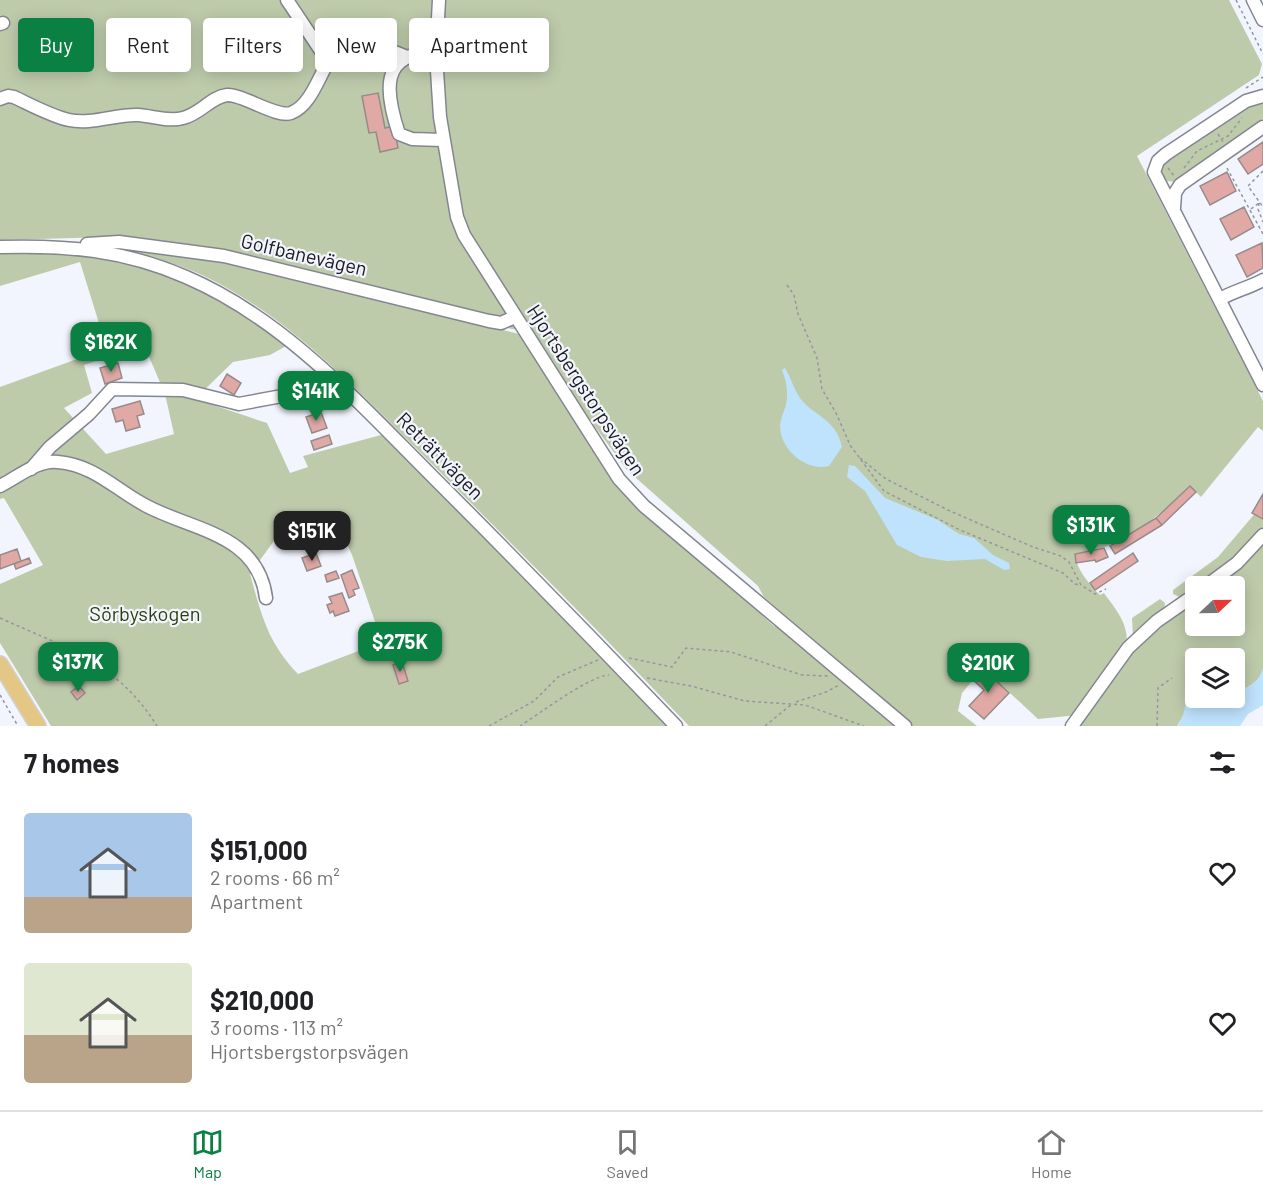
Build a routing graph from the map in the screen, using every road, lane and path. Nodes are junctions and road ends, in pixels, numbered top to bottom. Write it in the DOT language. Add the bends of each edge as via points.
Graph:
graph roads {
  1 [pos="287,0"];
  2 [pos="439,0"];
  3 [pos="1236,0"];
  4 [pos="1253,0"];
  5 [pos="438,18"];
  6 [pos="1263,20"];
  7 [pos="315,43"];
  8 [pos="397,53"];
  9 [pos="1263,54"];
  10 [pos="409,55"];
  11 [pos="405,56"];
  12 [pos="323,72"];
  13 [pos="437,72"];
  14 [pos="1263,96"];
  15 [pos="0,99"];
  16 [pos="1242,118"];
  17 [pos="1211,124"];
  18 [pos="1263,127"];
  19 [pos="442,140"];
  20 [pos="1225,145"];
  21 [pos="1225,165"];
  22 [pos="1263,171"];
  23 [pos="1177,181"];
  24 [pos="1160,184"];
  25 [pos="1248,186"];
  26 [pos="1241,192"];
  27 [pos="1260,202"];
  28 [pos="1263,207"];
  29 [pos="1174,208"];
  30 [pos="1250,209"];
  31 [pos="1263,222"];
  32 [pos="1263,234"];
  33 [pos="0,247"];
  34 [pos="81,248"];
  35 [pos="1263,280"];
  36 [pos="787,285"];
  37 [pos="1220,299"];
  38 [pos="515,317"];
  39 [pos="333,379"];
  40 [pos="1263,386"];
  41 [pos="857,456"];
  42 [pos="31,469"];
  43 [pos="0,486"];
  44 [pos="1263,535"];
  45 [pos="1219,576"];
  46 [pos="1081,585"];
  47 [pos="1106,589"];
  48 [pos="266,598"];
  49 [pos="1185,602"];
  50 [pos="0,618"];
  51 [pos="611,658"];
  52 [pos="0,664"];
  53 [pos="627,675"];
  54 [pos="844,677"];
  55 [pos="1172,678"];
  56 [pos="0,694"];
  57 [pos="794,703"];
  58 [pos="18,726"];
  59 [pos="38,726"];
  60 [pos="157,726"];
  61 [pos="489,726"];
  62 [pos="520,726"];
  63 [pos="676,726"];
  64 [pos="765,726"];
  65 [pos="864,726"];
  66 [pos="905,726"];
  67 [pos="1072,726"];
  68 [pos="1157,726"];
  1 -- 7 [label="street"];
  2 -- 5 [label="street, Hjortsbergstorpsvägen"];
  3 -- 9 [label="path"];
  4 -- 6 [label="street"];
  8 -- 11 [label="street"];
  10 -- 11 [label="street"];
  11 -- 19 [label="street" via="395,66 389,84 392,115 399,134 412,139"];
  12 -- 15 [label="street" via="308,98 290,113 260,108 229,95 180,119 124,114 70,120 14,97"];
  13 -- 19 [label="street, Hjortsbergstorpsvägen"];
  14 -- 17 [label="street" via="1249,99"];
  16 -- 20 [label="path"];
  17 -- 20 [label="path"];
  17 -- 24 [label="street" via="1158,161 1154,172"];
  18 -- 20 [label="street"];
  19 -- 38 [label="street, Hjortsbergstorpsvägen" via="457,217"];
  20 -- 23 [label="street"];
  20 -- 23 [label="path" via="1202,147"];
  21 -- 26 [label="path"];
  22 -- 25 [label="path"];
  23 -- 24 [label="street" via="1172,187"];
  23 -- 29 [label="street"];
  24 -- 29 [label="street"];
  25 -- 26 [label="path"];
  25 -- 27 [label="path"];
  26 -- 30 [label="path"];
  27 -- 28 [label="path"];
  27 -- 30 [label="path"];
  27 -- 31 [label="path" via="1258,209"];
  29 -- 37 [label="street"];
  30 -- 32 [label="path"];
  33 -- 34 [label="street, Reträttvägen"];
  34 -- 38 [label="street, Golfbanevägen" via="91,242 120,242 224,256 489,321 501,323"];
  34 -- 39 [label="street, Reträttvägen" via="143,261 218,292 280,332"];
  35 -- 37 [label="street"];
  36 -- 41 [label="path" via="817,358 822,389"];
  37 -- 40 [label="street"];
  38 -- 54 [label="street, Hjortsbergstorpsvägen" via="631,493"];
  39 -- 42 [label="street" via="293,394 239,404 183,390 112,389"];
  39 -- 51 [label="street, Reträttvägen"];
  41 -- 46 [label="path" via="884,491 960,530 1063,573"];
  41 -- 46 [label="path" via="886,479 950,511 1060,556 1069,562"];
  42 -- 43 [label="street"];
  42 -- 48 [label="street" via="56,461 95,472 149,508 209,529 248,558 260,575"];
  44 -- 45 [label="street"];
  46 -- 47 [label="path" via="1095,594"];
  49 -- 67 [label="street" via="1128,648"];
  50 -- 60 [label="path" via="94,661 135,693"];
  51 -- 53 [label="street, Reträttvägen"];
  51 -- 54 [label="path" via="672,667 686,648 731,652 802,675"];
  51 -- 61 [label="path" via="604,657 558,677 534,701"];
  52 -- 59 [label="main road"];
  53 -- 57 [label="path" via="691,686 745,701"];
  53 -- 62 [label="path" via="602,675"];
  53 -- 63 [label="street, Reträttvägen"];
  54 -- 57 [label="path" via="826,692"];
  54 -- 66 [label="street, Hjortsbergstorpsvägen"];
  55 -- 68 [label="path" via="1158,688"];
  56 -- 58 [label="path"];
  57 -- 64 [label="path"];
  57 -- 65 [label="path" via="819,708"];
}
